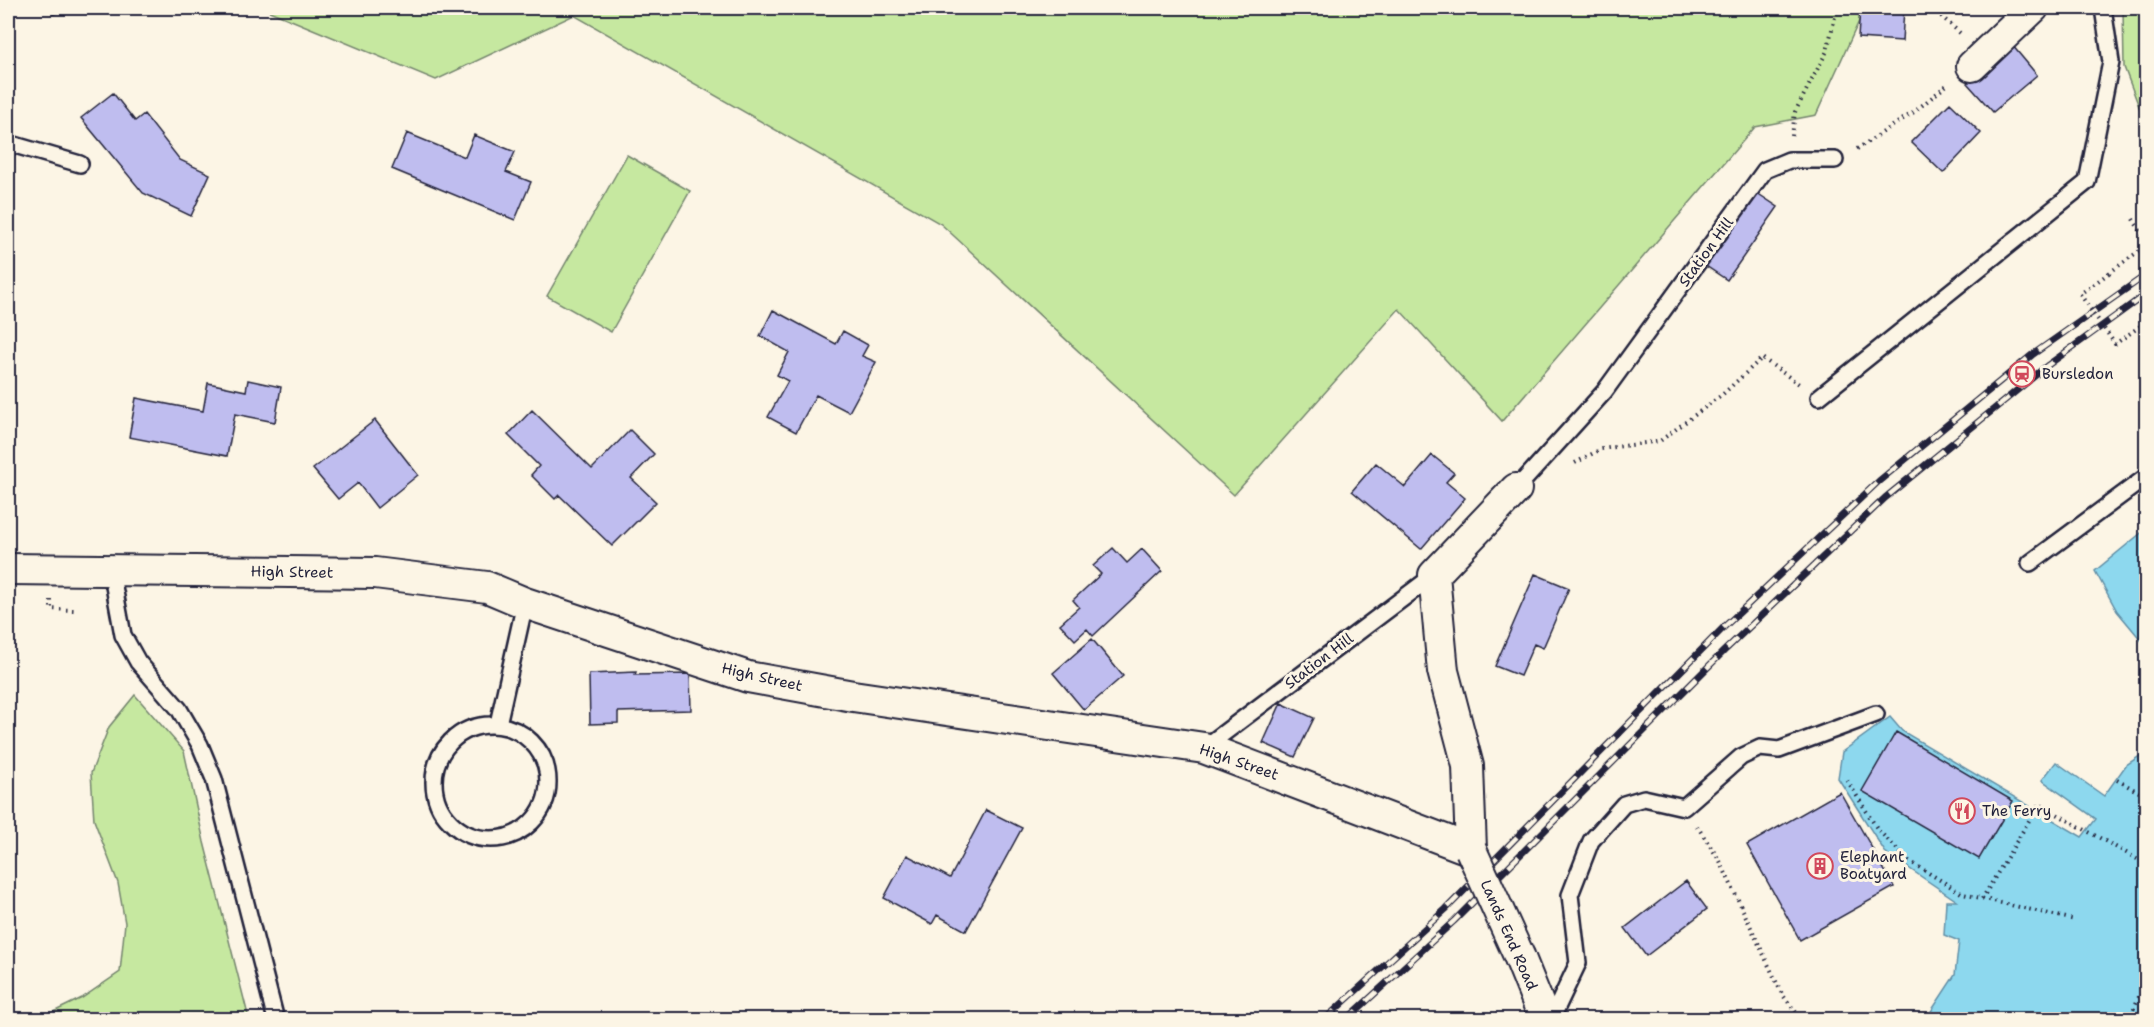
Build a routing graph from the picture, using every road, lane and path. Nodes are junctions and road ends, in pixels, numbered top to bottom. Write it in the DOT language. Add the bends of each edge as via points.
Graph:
graph roads {
  1 [pos="1837,8"];
  2 [pos="2033,8"];
  3 [pos="2103,8"];
  4 [pos="1972,66"];
  5 [pos="8,143"];
  6 [pos="1789,160"];
  7 [pos="1835,160"];
  8 [pos="80,164"];
  9 [pos="2133,219"];
  10 [pos="2146,240"];
  11 [pos="2146,246"];
  12 [pos="2146,322"];
  13 [pos="1819,397"];
  14 [pos="1572,465"];
  15 [pos="2146,477"];
  16 [pos="1516,489"];
  17 [pos="2030,563"];
  18 [pos="8,569"];
  19 [pos="111,570"];
  20 [pos="1434,575"];
  21 [pos="525,603"];
  22 [pos="1876,714"];
  23 [pos="498,724"];
  24 [pos="1204,747"];
  25 [pos="1847,780"];
  26 [pos="2117,780"];
  27 [pos="2146,796"];
  28 [pos="1684,807"];
  29 [pos="1471,850"];
  30 [pos="2146,864"];
  31 [pos="1982,899"];
  32 [pos="2075,920"];
  33 [pos="2146,980"];
  34 [pos="276,1020"];
  35 [pos="1545,1020"];
  36 [pos="1551,1020"];
  37 [pos="1802,1020"];
  38 [pos="2129,1020"];
  1 -- 6 [label="path" via="1827,51 1795,112"];
  2 -- 4 [label="street"];
  3 -- 13 [label="lane" via="2111,62 2087,182"];
  4 -- 7 [label="path" via="1871,142"];
  5 -- 8 [label="lane"];
  6 -- 7 [label="lane, Station Hill"];
  6 -- 16 [label="lane, Station Hill" via="1765,170 1604,392"];
  9 -- 10 [label="path"];
  11 -- 12 [label="path, bridge" via="2080,294 2115,344"];
  13 -- 14 [label="path" via="1762,358 1723,394 1660,441 1601,449"];
  15 -- 17 [label="lane"];
  16 -- 20 [label="street, Station Hill"];
  18 -- 19 [label="street, High Street"];
  19 -- 21 [label="street, High Street" via="375,573 487,587"];
  19 -- 34 [label="lane" via="123,635 138,662 179,709 214,779"];
  20 -- 24 [label="lane, Station Hill"];
  20 -- 29 [label="street" via="1443,670 1468,766"];
  21 -- 23 [label="lane"];
  21 -- 24 [label="street, High Street" via="748,677"];
  22 -- 28 [label="lane" via="1779,750 1760,748 1741,757"];
  23 -- 23 [label="lane" via="479,725 461,733 447,746 434,782 447,818 480,839 499,840 517,835 543,809 548,790 548,771 541,754 525,738"];
  24 -- 29 [label="street, High Street"];
  25 -- 31 [label="path" via="1878,830 1909,861 1963,894"];
  26 -- 27 [label="path"];
  28 -- 36 [label="lane" via="1644,798 1624,804 1591,841 1570,895 1578,963"];
  28 -- 37 [label="path" via="1720,861 1782,994"];
  29 -- 35 [label="street, Lands End Road, bridge"];
  30 -- 31 [label="path" via="2039,804"];
  31 -- 32 [label="path"];
  33 -- 38 [label="path"];
}
